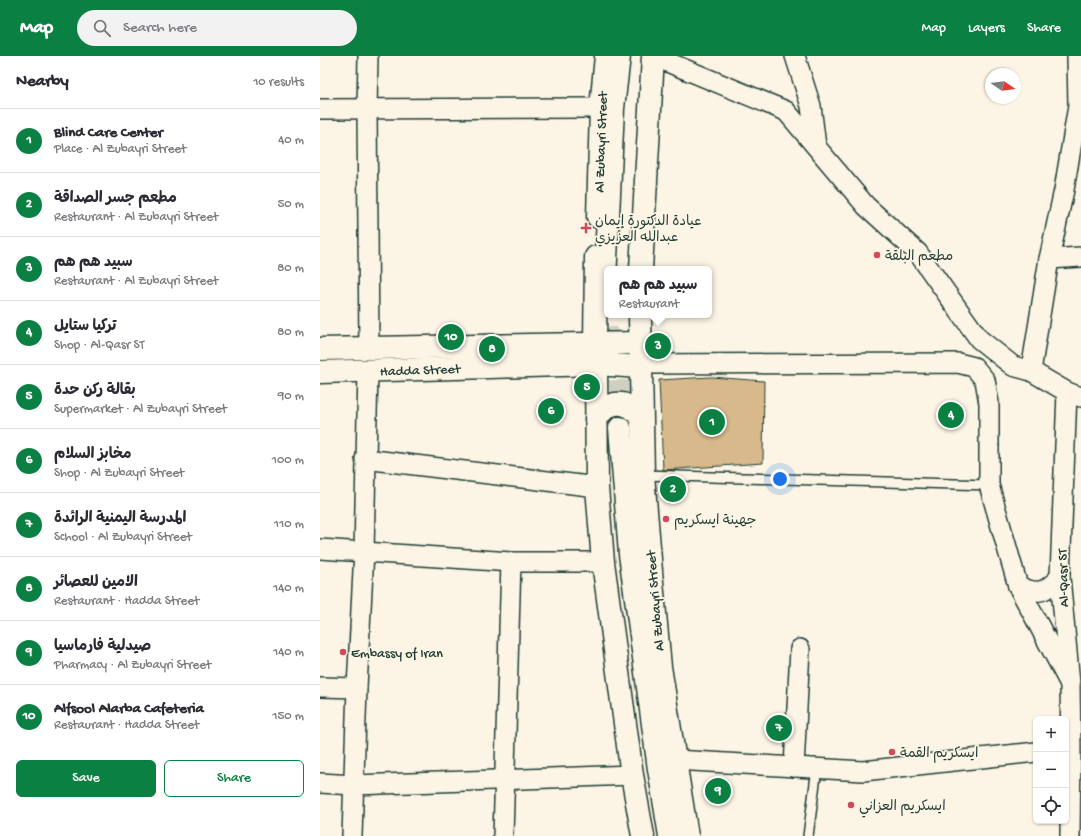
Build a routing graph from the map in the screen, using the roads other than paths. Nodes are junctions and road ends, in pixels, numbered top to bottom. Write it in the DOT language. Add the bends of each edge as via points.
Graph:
graph roads {
  1 [pos="368,56"];
  2 [pos="606,56"];
  3 [pos="619,56"];
  4 [pos="633,56"];
  5 [pos="653,56"];
  6 [pos="795,56"];
  7 [pos="1076,56"];
  8 [pos="1079,88"];
  9 [pos="600,108"];
  10 [pos="320,109"];
  11 [pos="367,110"];
  12 [pos="1077,135"];
  13 [pos="816,146"];
  14 [pos="1073,189"];
  15 [pos="1081,257"];
  16 [pos="1049,259"];
  17 [pos="606,266"];
  18 [pos="608,266"];
  19 [pos="609,266"];
  20 [pos="640,266"];
  21 [pos="604,303"];
  22 [pos="640,318"];
  23 [pos="369,348"];
  24 [pos="320,349"];
  25 [pos="595,354"];
  26 [pos="640,358"];
  27 [pos="1022,369"];
  28 [pos="368,371"];
  29 [pos="320,372"];
  30 [pos="1074,394"];
  31 [pos="989,403"];
  32 [pos="641,417"];
  33 [pos="608,426"];
  34 [pos="365,459"];
  35 [pos="643,475"];
  36 [pos="989,485"];
  37 [pos="596,488"];
  38 [pos="320,549"];
  39 [pos="364,552"];
  40 [pos="511,562"];
  41 [pos="603,562"];
  42 [pos="1060,577"];
  43 [pos="1018,586"];
  44 [pos="800,649"];
  45 [pos="1070,684"];
  46 [pos="320,687"];
  47 [pos="356,688"];
  48 [pos="1073,748"];
  49 [pos="1033,752"];
  50 [pos="675,760"];
  51 [pos="794,767"];
  52 [pos="817,768"];
  53 [pos="632,775"];
  54 [pos="505,780"];
  55 [pos="320,783"];
  56 [pos="354,785"];
  57 [pos="352,836"];
  58 [pos="503,836"];
  59 [pos="644,836"];
  60 [pos="655,836"];
  61 [pos="670,836"];
  62 [pos="687,836"];
  63 [pos="808,836"];
  64 [pos="1070,836"];
  1 -- 11 [label="street"];
  2 -- 9 [label="main road, Al Zubayri Street"];
  3 -- 18 [label="main road, Al Zubayri Street" via="613,108"];
  4 -- 19 [label="main road, Al Zubayri Street"];
  5 -- 13 [label="street" via="786,112"];
  5 -- 20 [label="main road"];
  6 -- 13 [label="street" via="811,106"];
  7 -- 8 [label="street"];
  8 -- 12 [label="street"];
  9 -- 11 [label="street"];
  9 -- 17 [label="main road, Al Zubayri Street"];
  10 -- 11 [label="street"];
  11 -- 23 [label="street"];
  12 -- 14 [label="street"];
  13 -- 27 [label="street" via="866,206 918,253 979,339"];
  14 -- 16 [label="street"];
  15 -- 16 [label="street"];
  16 -- 27 [label="street"];
  21 -- 25 [label="main road, Al Zubayri Street"];
  22 -- 26 [label="main road, Al Zubayri Street"];
  23 -- 24 [label="main road, Hadda Street"];
  23 -- 25 [label="main road, Hadda Street"];
  25 -- 26 [label="main road, Hadda Street"];
  25 -- 28 [label="main road, Hadda Street"];
  25 -- 33 [label="main road, Al Zubayri Street"];
  26 -- 31 [label="street" via="958,363 974,367 985,380"];
  26 -- 32 [label="main road, Al Zubayri Street"];
  27 -- 30 [label="street"];
  27 -- 31 [label="street" via="1000,374"];
  28 -- 29 [label="main road, Hadda Street"];
  28 -- 34 [label="street"];
  30 -- 42 [label="street, Al-Qasr ST"];
  31 -- 36 [label="street"];
  32 -- 33 [label="main road" via="635,409 627,405 608,406 601,412"];
  32 -- 35 [label="main road, Al Zubayri Street"];
  33 -- 37 [label="main road, Al Zubayri Street"];
  33 -- 60 [label="main road, Al Zubayri Street" via="616,561"];
  33 -- 61 [label="main road, Al Zubayri Street" via="630,554"];
  34 -- 37 [label="street"];
  34 -- 39 [label="street"];
  35 -- 36 [label="lane"];
  35 -- 50 [label="main road, Al Zubayri Street" via="660,667"];
  36 -- 43 [label="street"];
  37 -- 41 [label="main road, Al Zubayri Street"];
  38 -- 39 [label="street"];
  39 -- 40 [label="street"];
  39 -- 47 [label="street"];
  40 -- 41 [label="street"];
  40 -- 54 [label="street"];
  41 -- 53 [label="main road, Al Zubayri Street"];
  42 -- 43 [label="street" via="1042,592 1029,591"];
  42 -- 45 [label="street, Al-Qasr ST"];
  43 -- 45 [label="street"];
  44 -- 51 [label="street"];
  45 -- 48 [label="street, Al-Qasr ST"];
  46 -- 47 [label="street"];
  47 -- 56 [label="street"];
  48 -- 64 [label="street, Al-Qasr ST"];
  49 -- 52 [label="street" via="863,771"];
  50 -- 51 [label="street"];
  50 -- 62 [label="main road, Al Zubayri Street"];
  51 -- 52 [label="street"];
  52 -- 63 [label="lane"];
  53 -- 54 [label="street"];
  53 -- 59 [label="main road, Al Zubayri Street"];
  54 -- 56 [label="street"];
  54 -- 58 [label="street"];
  55 -- 56 [label="street"];
  56 -- 57 [label="street"];
}
